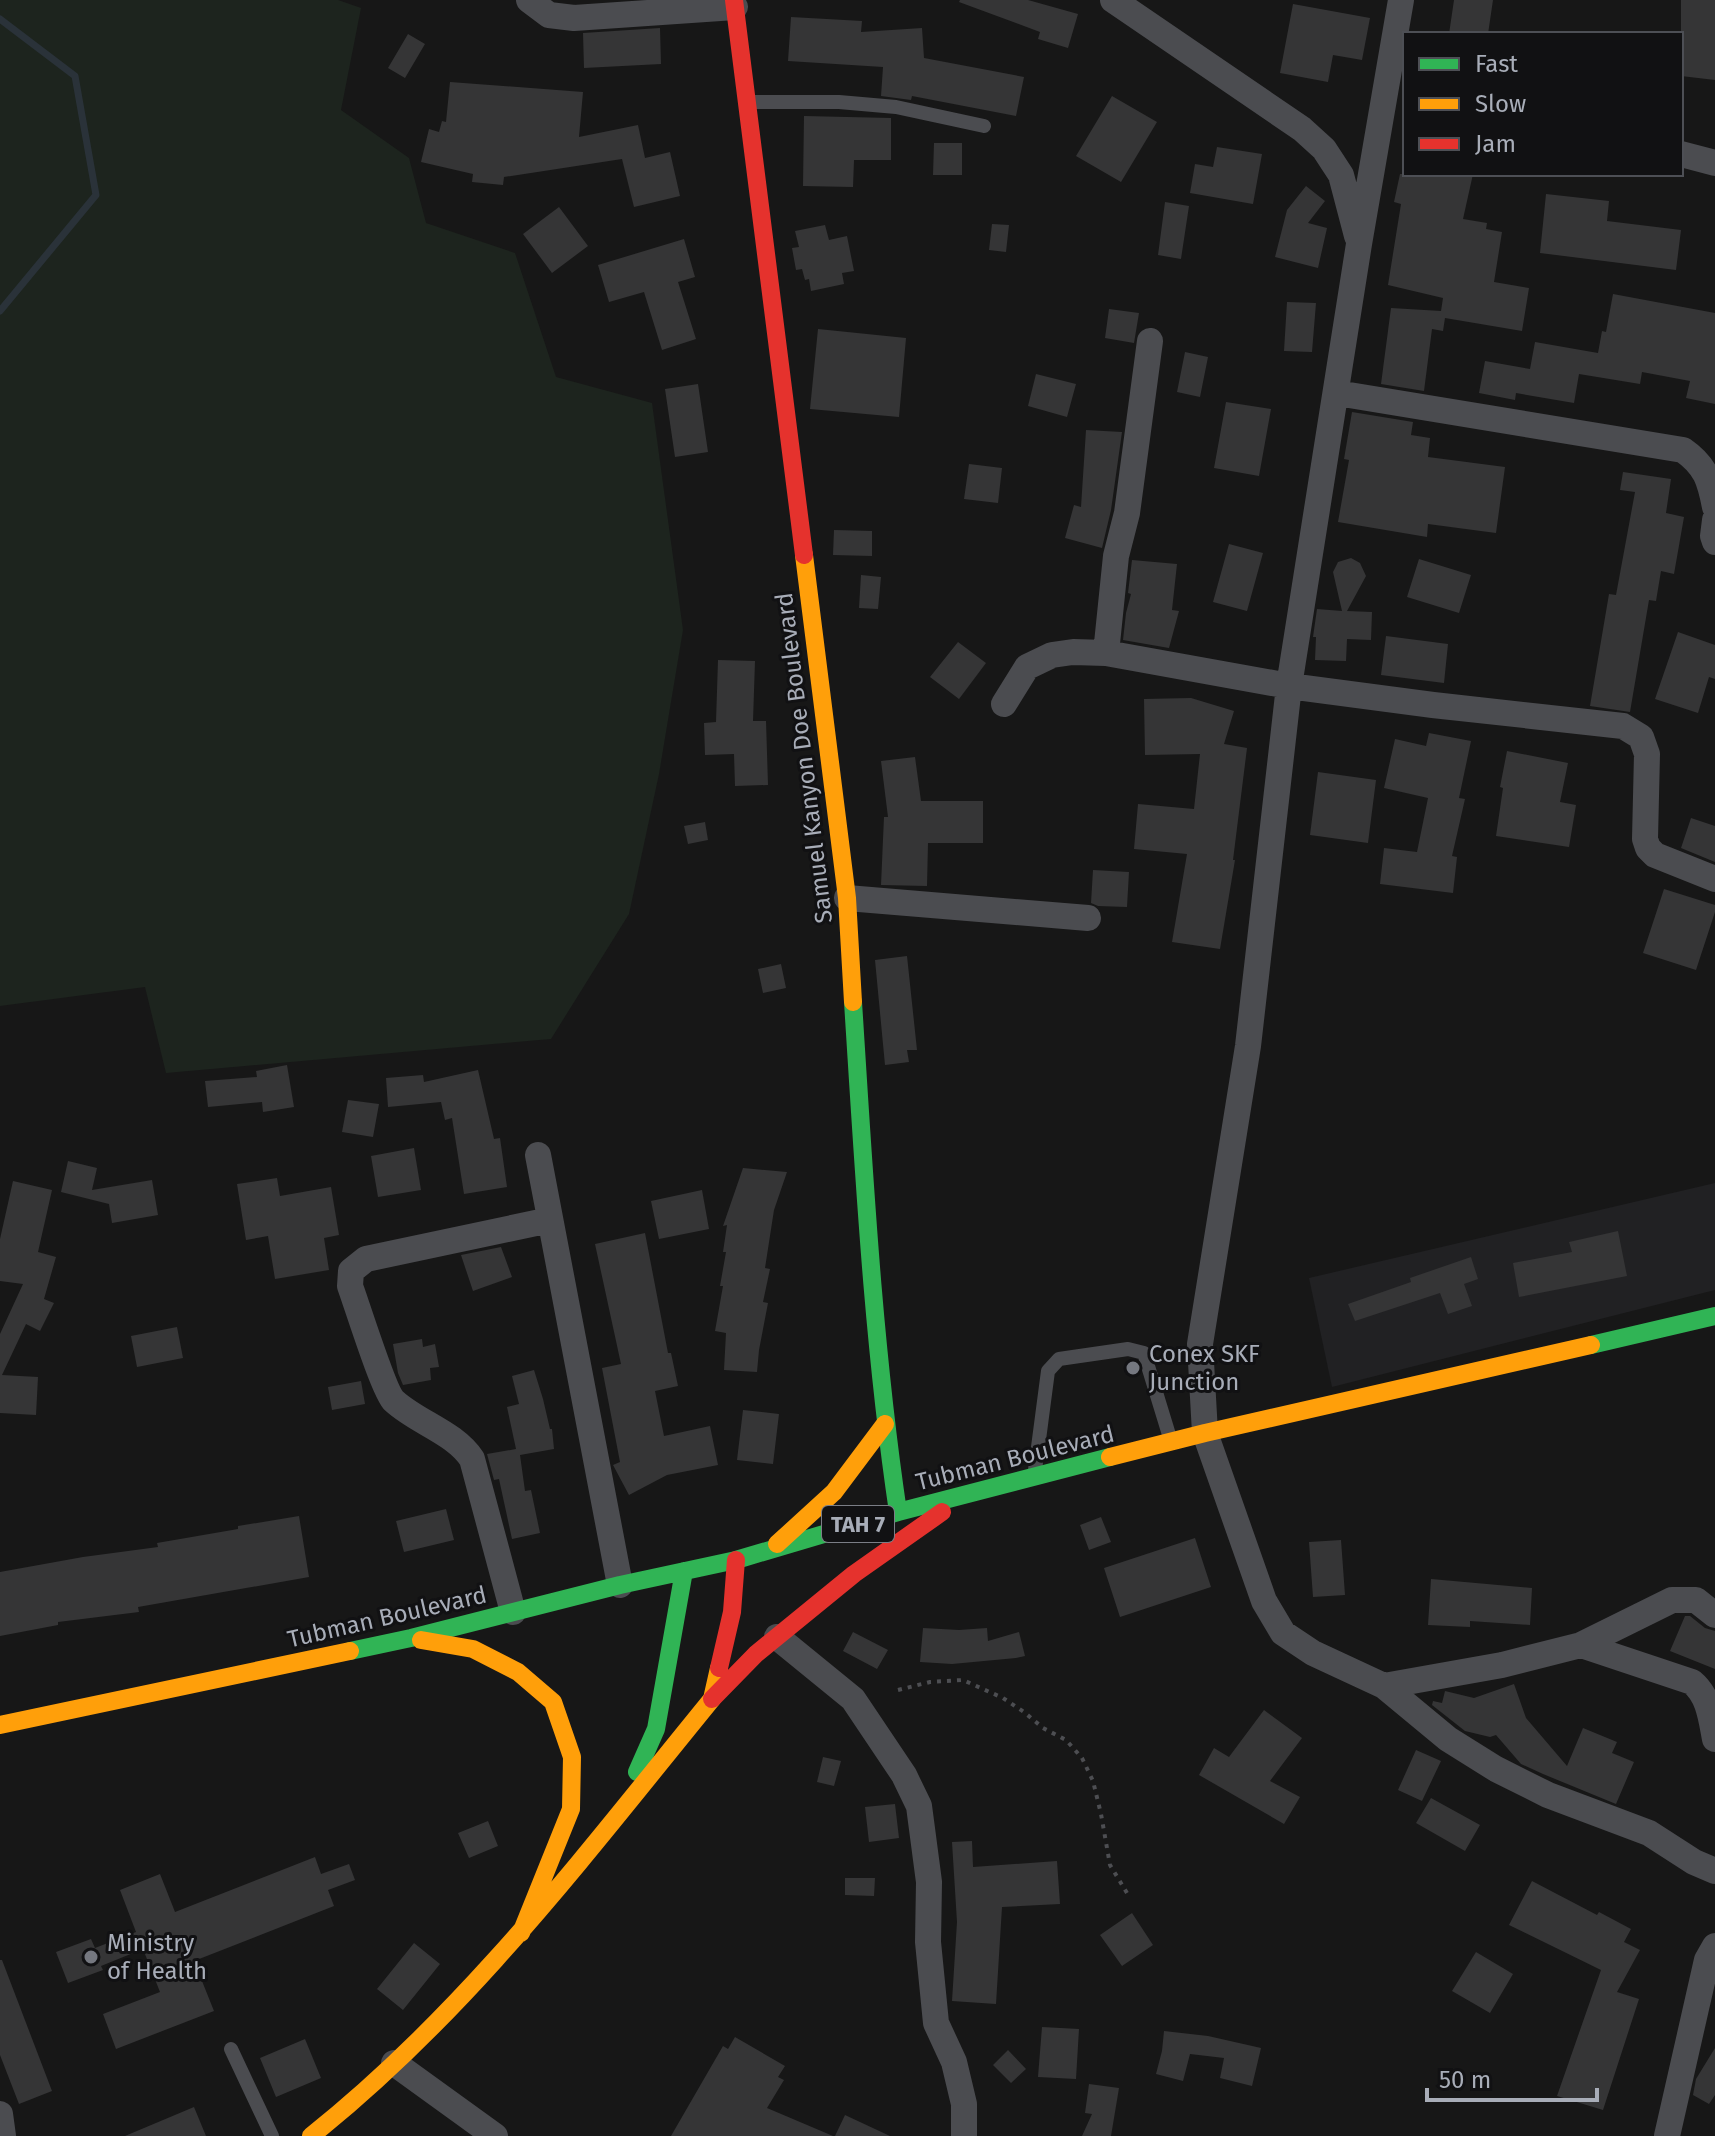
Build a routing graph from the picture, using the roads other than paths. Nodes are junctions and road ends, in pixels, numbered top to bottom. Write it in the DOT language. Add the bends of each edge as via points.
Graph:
graph roads {
  1 [pos="529,0"];
  2 [pos="1113,0"];
  3 [pos="1401,0"];
  4 [pos="735,3"];
  5 [pos="747,102"];
  6 [pos="1393,114"];
  7 [pos="984,126"];
  8 [pos="1683,155"];
  9 [pos="1715,163"];
  10 [pos="1359,244"];
  11 [pos="1150,341"];
  12 [pos="1337,393"];
  13 [pos="1715,507"];
  14 [pos="1715,520"];
  15 [pos="1715,542"];
  16 [pos="1106,653"];
  17 [pos="1289,686"];
  18 [pos="1004,704"];
  19 [pos="1715,879"];
  20 [pos="847,898"];
  21 [pos="1088,918"];
  22 [pos="538,1155"];
  23 [pos="550,1220"];
  24 [pos="1715,1316"];
  25 [pos="885,1424"];
  26 [pos="1205,1433"];
  27 [pos="1171,1442"];
  28 [pos="1033,1478"];
  29 [pos="967,1495"];
  30 [pos="898,1512"];
  31 [pos="770,1550"];
  32 [pos="736,1560"];
  33 [pos="684,1571"];
  34 [pos="620,1585"];
  35 [pos="513,1612"];
  36 [pos="1715,1615"];
  37 [pos="777,1637"];
  38 [pos="411,1638"];
  39 [pos="1581,1645"];
  40 [pos="1384,1686"];
  41 [pos="712,1699"];
  42 [pos="0,1725"];
  43 [pos="1715,1739"];
  44 [pos="620,1812"];
  45 [pos="1715,1871"];
  46 [pos="521,1933"];
  47 [pos="1712,1962"];
  48 [pos="231,2049"];
  49 [pos="394,2063"];
  50 [pos="0,2114"];
  51 [pos="3,2136"];
  52 [pos="272,2136"];
  53 [pos="311,2136"];
  54 [pos="495,2136"];
  55 [pos="964,2136"];
  56 [pos="1667,2136"];
  1 -- 4 [label="street" via="549,15 574,18"];
  2 -- 10 [label="street" via="1324,149 1341,175"];
  3 -- 6 [label="street"];
  4 -- 5 [label="main road, Samuel Kanyon Doe Boulevard"];
  5 -- 7 [label="lane" via="896,107"];
  5 -- 20 [label="main road, Samuel Kanyon Doe Boulevard"];
  6 -- 10 [label="street"];
  8 -- 9 [label="street"];
  10 -- 12 [label="street"];
  11 -- 16 [label="street"];
  12 -- 13 [label="street" via="1683,450 1710,481"];
  12 -- 17 [label="street"];
  14 -- 15 [label="street"];
  16 -- 17 [label="street"];
  16 -- 18 [label="street" via="1052,655 1027,667"];
  17 -- 19 [label="street" via="1623,726 1641,737 1647,754 1648,848"];
  17 -- 26 [label="street" via="1248,1046 1200,1344"];
  20 -- 21 [label="street"];
  20 -- 25 [label="main road, Samuel Kanyon Doe Boulevard" via="868,1245"];
  22 -- 23 [label="street"];
  23 -- 34 [label="street"];
  23 -- 35 [label="street" via="366,1259 351,1271 350,1286 391,1399 463,1446 472,1459"];
  24 -- 26 [label="main road, Tubman Boulevard / TAH 7"];
  25 -- 30 [label="main road, Samuel Kanyon Doe Boulevard"];
  25 -- 31 [label="main road" via="834,1492"];
  26 -- 27 [label="main road, Tubman Boulevard / TAH 7"];
  26 -- 40 [label="street" via="1264,1601 1283,1633"];
  27 -- 28 [label="main road, Tubman Boulevard / TAH 7"];
  27 -- 28 [label="lane" via="1144,1353 1128,1349 1059,1359 1048,1371"];
  28 -- 29 [label="main road, Tubman Boulevard / TAH 7"];
  29 -- 30 [label="main road, Tubman Boulevard / TAH 7"];
  29 -- 37 [label="main road" via="854,1574"];
  30 -- 31 [label="main road, Tubman Boulevard / TAH 7"];
  31 -- 32 [label="main road, Tubman Boulevard / TAH 7"];
  32 -- 33 [label="main road, Tubman Boulevard / TAH 7"];
  32 -- 41 [label="main road" via="732,1612"];
  33 -- 34 [label="main road, Tubman Boulevard / TAH 7"];
  33 -- 44 [label="main road" via="656,1729"];
  34 -- 35 [label="main road, Tubman Boulevard / TAH 7"];
  35 -- 38 [label="main road, Tubman Boulevard / TAH 7"];
  36 -- 39 [label="street" via="1696,1600 1672,1600"];
  37 -- 41 [label="main road"];
  37 -- 55 [label="street" via="853,1699 919,1806 929,1882 936,2023 954,2062 964,2104"];
  38 -- 42 [label="main road, Tubman Boulevard / TAH 7"];
  38 -- 46 [label="main road" via="473,1649 518,1672 553,1702 572,1757 571,1809"];
  39 -- 40 [label="street"];
  39 -- 43 [label="street" via="1692,1682 1701,1689"];
  40 -- 45 [label="street" via="1448,1739 1496,1769 1649,1833"];
  41 -- 44 [label="main road"];
  44 -- 46 [label="main road"];
  46 -- 49 [label="main road"];
  47 -- 56 [label="street"];
  48 -- 52 [label="lane"];
  49 -- 53 [label="main road"];
  49 -- 54 [label="street"];
  50 -- 51 [label="street"];
}
